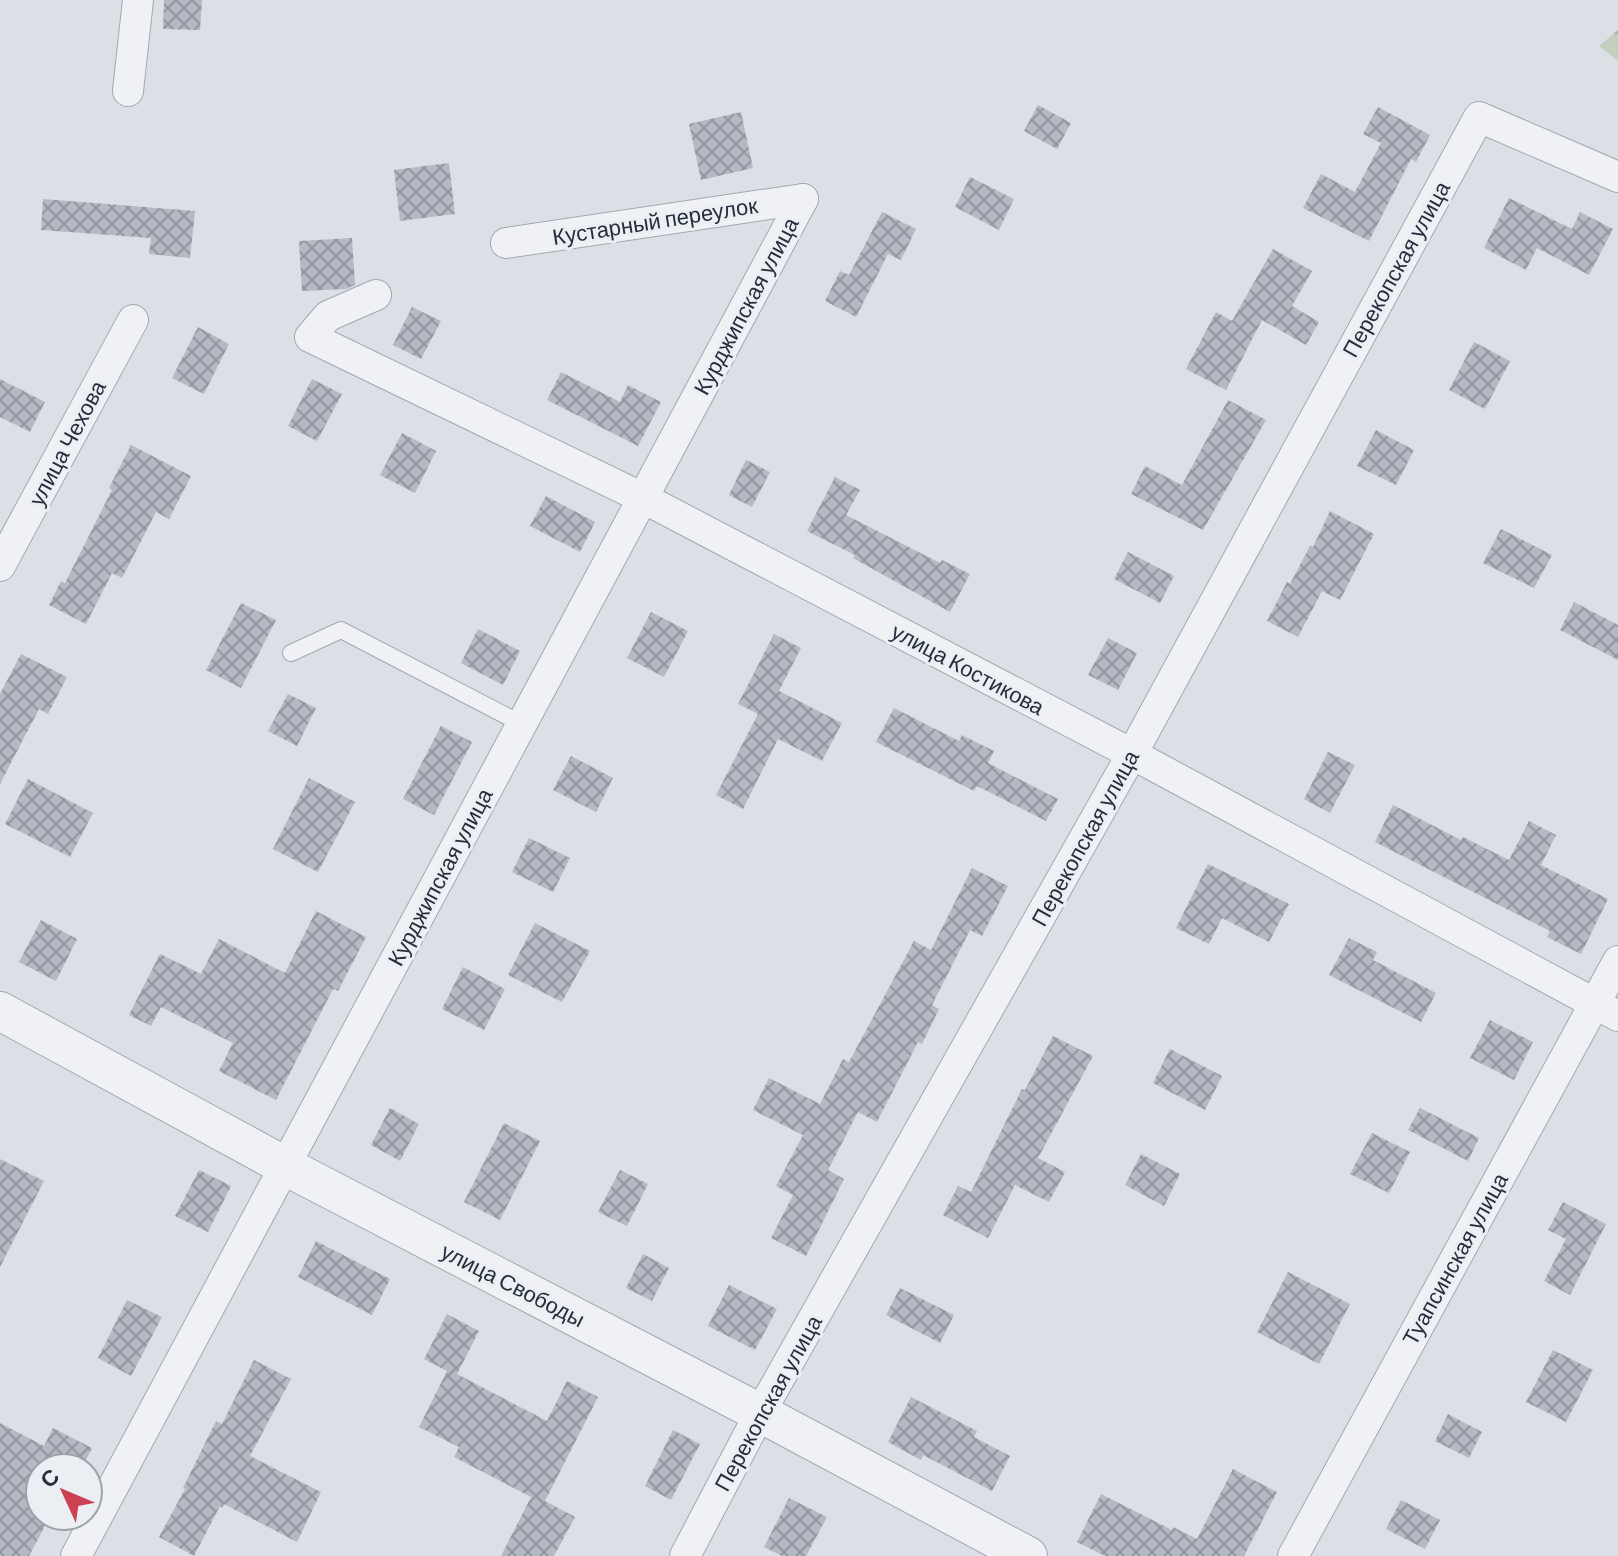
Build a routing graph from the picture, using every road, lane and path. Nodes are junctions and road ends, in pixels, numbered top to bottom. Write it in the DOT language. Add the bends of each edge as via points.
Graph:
graph roads {
  1 [pos="138,0"];
  2 [pos="128,91"];
  3 [pos="1618,177"];
  4 [pos="803,199"];
  5 [pos="506,243"];
  6 [pos="376,295"];
  7 [pos="133,320"];
  8 [pos="643,498"];
  9 [pos="0,566"];
  10 [pos="291,653"];
  11 [pos="522,724"];
  12 [pos="1132,754"];
  13 [pos="1618,961"];
  14 [pos="1607,1009"];
  15 [pos="0,1011"];
  16 [pos="285,1166"];
  17 [pos="760,1413"];
  18 [pos="76,1556"];
  19 [pos="685,1556"];
  20 [pos="1028,1556"];
  21 [pos="1293,1556"];
  1 -- 2 [label="street"];
  3 -- 12 [label="street, Перекопская улица" via="1479,117"];
  4 -- 5 [label="street, Кустарный переулок"];
  4 -- 8 [label="street, Курджипская улица"];
  6 -- 8 [label="street, улица Костикова" via="328,316 310,337"];
  7 -- 9 [label="street, улица Чехова"];
  8 -- 11 [label="street, Курджипская улица"];
  8 -- 12 [label="street, улица Костикова"];
  10 -- 11 [label="lane" via="341,630"];
  11 -- 16 [label="street, Курджипская улица"];
  12 -- 14 [label="street, улица Костикова"];
  12 -- 17 [label="street, Перекопская улица"];
  13 -- 14 [label="street, Туапсинская улица"];
  14 -- 21 [label="street, Туапсинская улица"];
  15 -- 16 [label="street, улица Свободы"];
  16 -- 17 [label="street, улица Свободы"];
  16 -- 18 [label="street, Курджипская улица"];
  17 -- 19 [label="street, Перекопская улица"];
  17 -- 20 [label="street, улица Свободы"];
}
